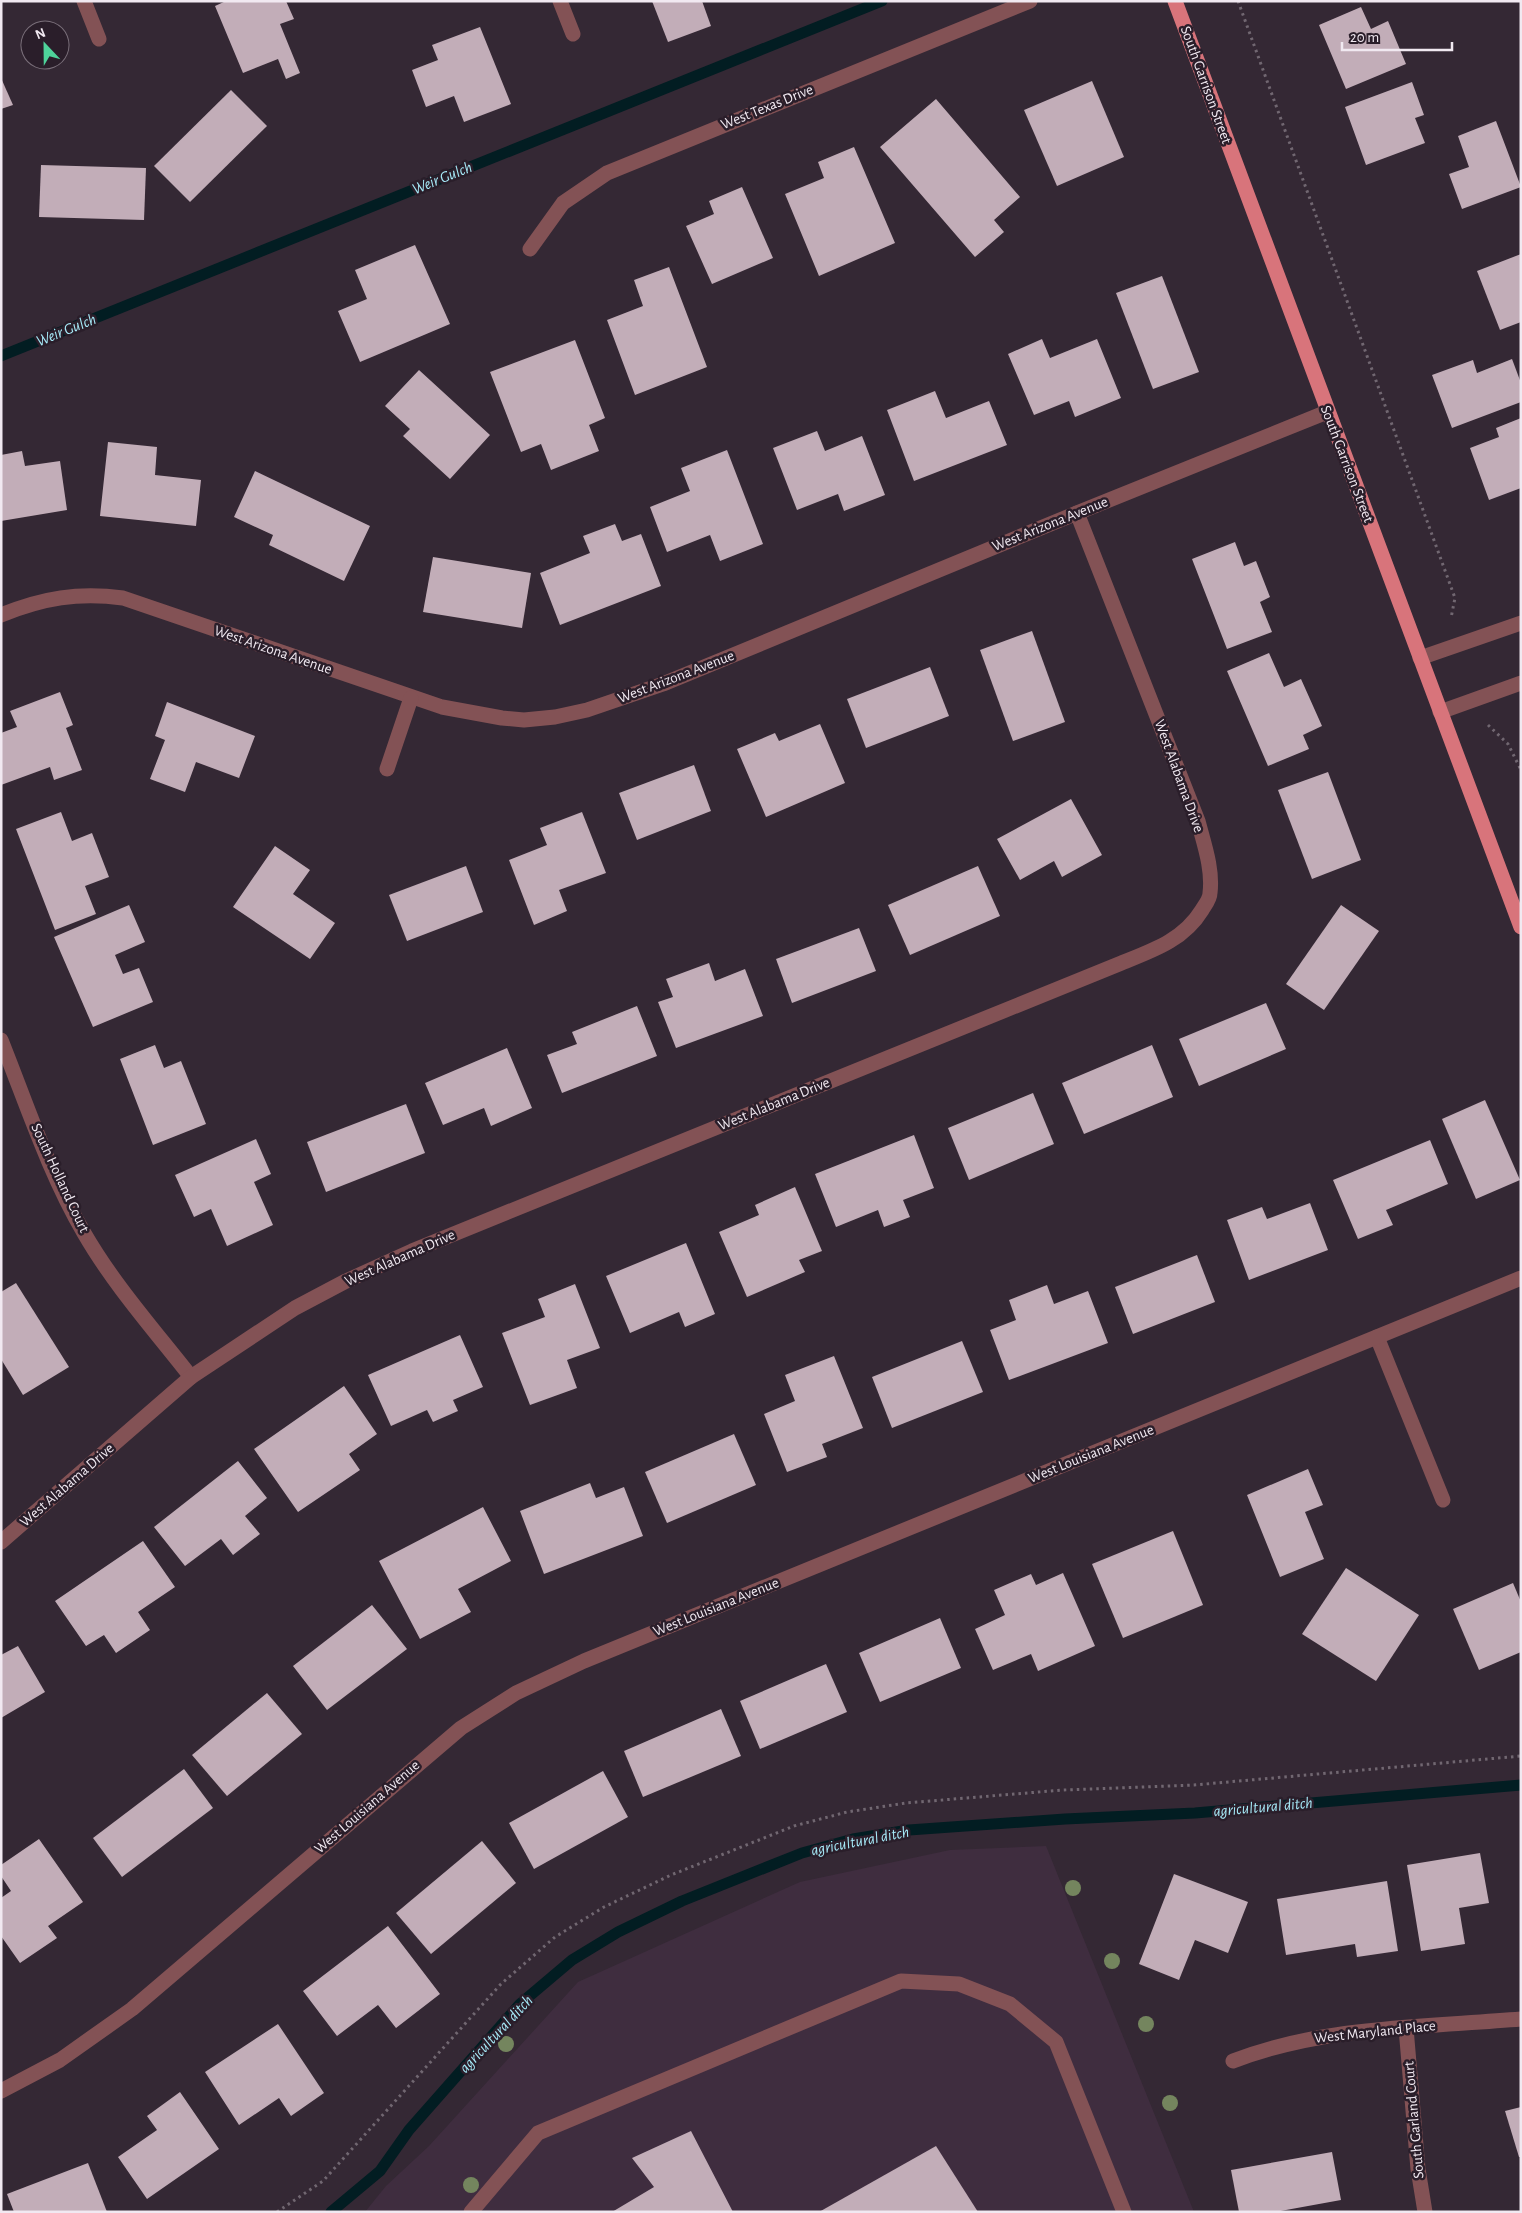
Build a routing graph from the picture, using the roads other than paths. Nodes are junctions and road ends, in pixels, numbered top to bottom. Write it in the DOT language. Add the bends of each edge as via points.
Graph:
graph roads {
  1 [pos="84,1"];
  2 [pos="560,1"];
  3 [pos="1030,1"];
  4 [pos="1175,1"];
  5 [pos="573,34"];
  6 [pos="99,39"];
  7 [pos="530,249"];
  8 [pos="1327,412"];
  9 [pos="1077,513"];
  10 [pos="1,615"];
  11 [pos="1521,623"];
  12 [pos="1420,658"];
  13 [pos="1521,683"];
  14 [pos="411,698"];
  15 [pos="1440,712"];
  16 [pos="387,769"];
  17 [pos="1521,927"];
  18 [pos="1,1040"];
  19 [pos="1521,1278"];
  20 [pos="1376,1337"];
  21 [pos="191,1378"];
  22 [pos="1443,1500"];
  23 [pos="1,1542"];
  24 [pos="1521,2019"];
  25 [pos="1406,2028"];
  26 [pos="1233,2061"];
  27 [pos="1,2091"];
  28 [pos="471,2212"];
  29 [pos="1124,2212"];
  30 [pos="1425,2212"];
  1 -- 6 [label="street"];
  2 -- 5 [label="street"];
  3 -- 7 [label="street, West Texas Drive" via="607,173 563,203"];
  4 -- 8 [label="main road, South Garrison Street"];
  8 -- 9 [label="street, West Arizona Avenue"];
  8 -- 12 [label="main road, South Garrison Street"];
  9 -- 14 [label="street, West Arizona Avenue" via="662,684 587,710 555,717 517,719 474,714"];
  9 -- 21 [label="street, West Alabama Drive" via="1198,821 1210,874 1210,896 1183,934 1128,961 412,1251 295,1308"];
  10 -- 14 [label="street, West Arizona Avenue" via="74,594 123,598"];
  11 -- 12 [label="street"];
  12 -- 15 [label="main road, South Garrison Street"];
  13 -- 15 [label="street"];
  14 -- 16 [label="street"];
  15 -- 17 [label="main road, South Garrison Street"];
  18 -- 21 [label="street, South Holland Court" via="46,1155 84,1233"];
  19 -- 20 [label="street, West Louisiana Avenue"];
  20 -- 22 [label="street"];
  20 -- 27 [label="street, West Louisiana Avenue" via="593,1658 516,1693 480,1715 424,1758 132,2009 60,2060"];
  21 -- 23 [label="street, West Alabama Drive"];
  24 -- 25 [label="street, West Maryland Place"];
  25 -- 26 [label="street, West Maryland Place" via="1286,2043"];
  25 -- 30 [label="street, South Garland Court" via="1418,2169"];
  28 -- 29 [label="street" via="538,2132 901,1981 959,1984 1010,2004 1056,2042"];
}
